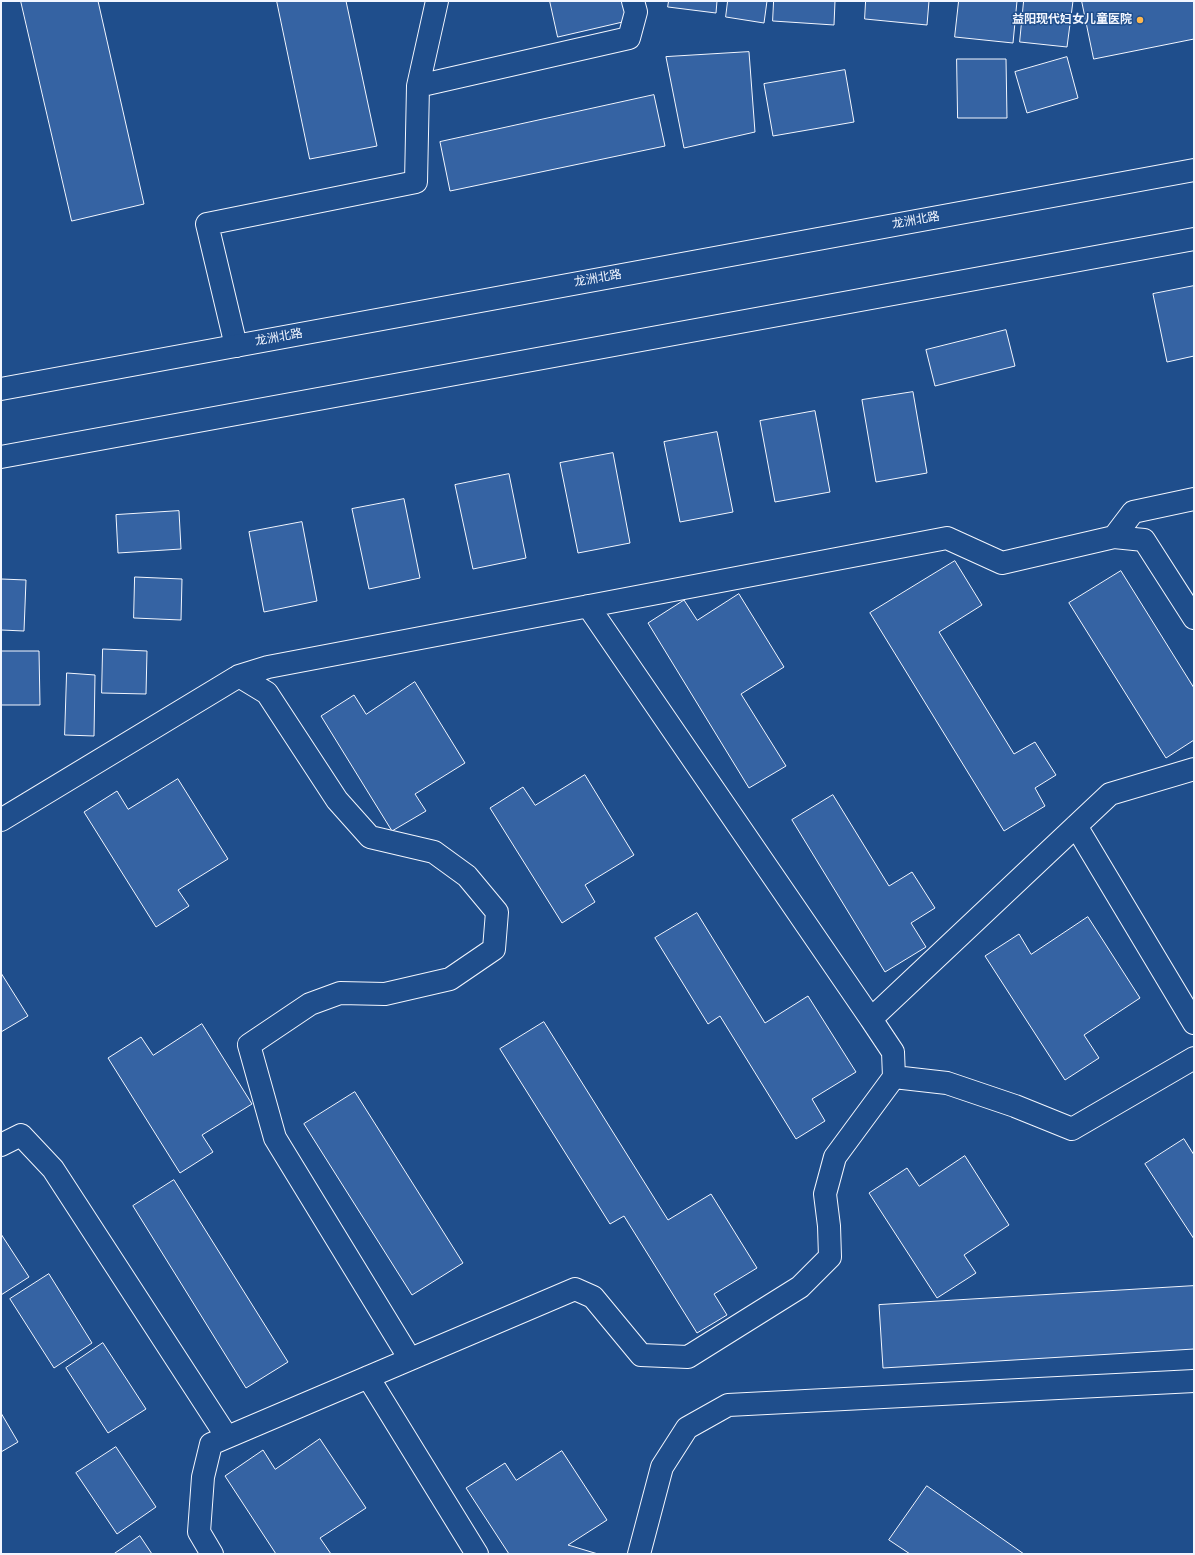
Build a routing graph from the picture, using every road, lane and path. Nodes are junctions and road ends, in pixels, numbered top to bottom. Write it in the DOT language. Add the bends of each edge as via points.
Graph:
graph roads {
  1 [pos="437,1"];
  2 [pos="633,1"];
  3 [pos="418,86"];
  4 [pos="1194,170"];
  5 [pos="1194,239"];
  6 [pos="236,346"];
  7 [pos="1,389"];
  8 [pos="1,457"];
  9 [pos="1194,499"];
  10 [pos="1114,537"];
  11 [pos="588,606"];
  12 [pos="1194,618"];
  13 [pos="239,676"];
  14 [pos="1194,769"];
  15 [pos="1,820"];
  16 [pos="1076,826"];
  17 [pos="871,1019"];
  18 [pos="1194,1023"];
  19 [pos="1194,1058"];
  20 [pos="894,1077"];
  21 [pos="1,1145"];
  22 [pos="410,1360"];
  23 [pos="368,1377"];
  24 [pos="1194,1381"];
  25 [pos="227,1437"];
  26 [pos="212,1554"];
  27 [pos="477,1554"];
  28 [pos="639,1554"];
  1 -- 3 [label="street"];
  2 -- 3 [label="street" via="636,12 629,38"];
  3 -- 6 [label="street" via="416,182 207,224"];
  4 -- 6 [label="street, 龙洲北路"];
  5 -- 8 [label="street"];
  6 -- 7 [label="street, 龙洲北路"];
  9 -- 10 [label="street" via="1133,512"];
  10 -- 11 [label="street" via="1002,563 947,538"];
  10 -- 12 [label="street" via="1144,540"];
  11 -- 13 [label="street" via="268,667"];
  11 -- 17 [label="street"];
  13 -- 15 [label="street"];
  13 -- 22 [label="street" via="267,692 337,800 370,837 434,852 467,876 497,912 494,949 450,979 385,994 340,993 310,1004 249,1045 275,1138"];
  14 -- 16 [label="street" via="1110,794"];
  16 -- 17 [label="street"];
  16 -- 18 [label="street"];
  17 -- 20 [label="street" via="893,1052"];
  19 -- 20 [label="street" via="1072,1129 947,1083"];
  20 -- 22 [label="street" via="834,1156 825,1194 830,1226 830,1257 800,1287 688,1357 641,1354 593,1297 575,1289"];
  21 -- 25 [label="street" via="22,1135 53,1169"];
  22 -- 23 [label="street"];
  23 -- 25 [label="street"];
  23 -- 27 [label="street"];
  24 -- 28 [label="street" via="728,1405 687,1428 662,1467"];
  25 -- 26 [label="street" via="211,1444 203,1477 199,1532"];
}
